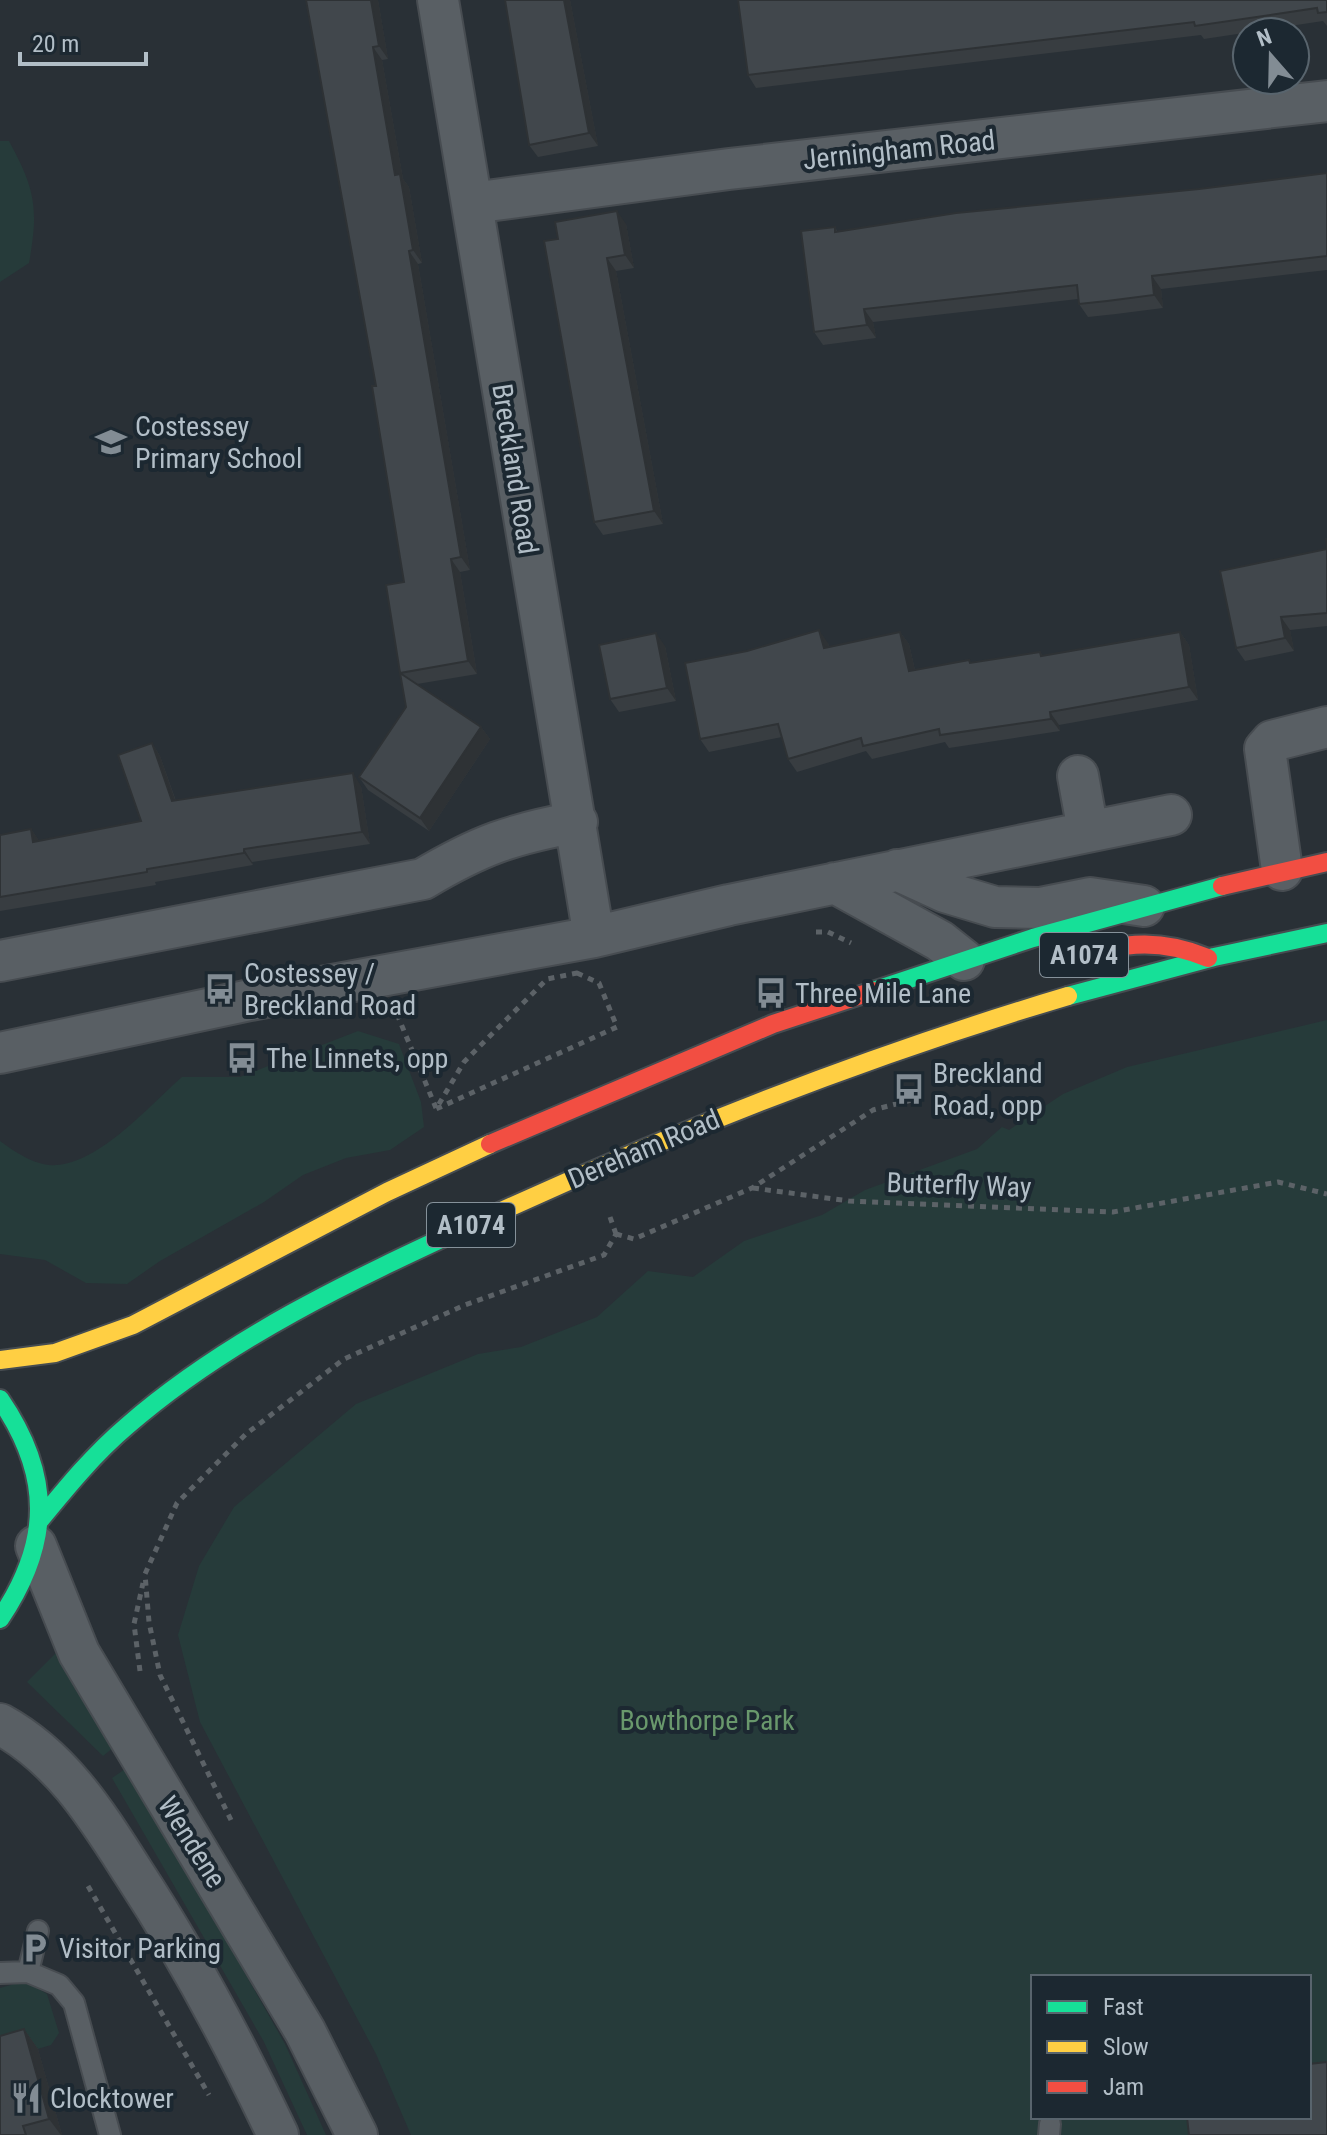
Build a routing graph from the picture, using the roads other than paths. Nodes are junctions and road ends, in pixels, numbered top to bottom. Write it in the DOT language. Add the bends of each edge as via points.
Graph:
graph roads {
  1 [pos="438,0"];
  2 [pos="1327,101"];
  3 [pos="472,203"];
  4 [pos="1327,727"];
  5 [pos="1078,776"];
  6 [pos="1171,815"];
  7 [pos="577,822"];
  8 [pos="1088,831"];
  9 [pos="1327,862"];
  10 [pos="897,870"];
  11 [pos="1282,870"];
  12 [pos="835,883"];
  13 [pos="1144,906"];
  14 [pos="1327,933"];
  15 [pos="594,937"];
  16 [pos="1210,959"];
  17 [pos="0,961"];
  18 [pos="1048,965"];
  19 [pos="974,969"];
  20 [pos="0,1053"];
  21 [pos="0,1360"];
  22 [pos="0,1399"];
  23 [pos="38,1533"];
  24 [pos="0,1619"];
  25 [pos="0,1724"];
  26 [pos="38,1931"];
  27 [pos="28,1972"];
  28 [pos="0,1973"];
  29 [pos="110,2135"];
  30 [pos="278,2135"];
  31 [pos="357,2135"];
  1 -- 3 [label="street, Breckland Road"];
  2 -- 3 [label="street, Jerningham Road"];
  3 -- 7 [label="street, Breckland Road"];
  4 -- 11 [label="street" via="1272,741 1265,749"];
  5 -- 8 [label="street"];
  6 -- 8 [label="street"];
  7 -- 15 [label="street, Breckland Road"];
  7 -- 17 [label="street" via="514,834 466,853 423,879"];
  8 -- 10 [label="street"];
  9 -- 11 [label="highway, A1074"];
  10 -- 12 [label="street"];
  10 -- 13 [label="street" via="995,907 1040,908 1090,898"];
  11 -- 13 [label="highway, A1074"];
  12 -- 15 [label="street"];
  12 -- 19 [label="street" via="940,941"];
  13 -- 19 [label="highway, A1074"];
  14 -- 16 [label="highway, Dereham Road / A1074"];
  15 -- 20 [label="street" via="250,1000"];
  16 -- 18 [label="highway, A1074" via="1176,943 1147,942"];
  16 -- 23 [label="highway, Dereham Road / A1074" via="975,1024 833,1074 528,1198 389,1264 203,1367 67,1483"];
  19 -- 21 [label="highway, A1074" via="773,1024 537,1122 387,1192 133,1325 55,1353"];
  22 -- 23 [label="highway, Dereham Road" via="26,1438 39,1485"];
  23 -- 24 [label="highway, Dereham Road" via="28,1572"];
  23 -- 31 [label="street, Wendene" via="79,1653 298,2018"];
  25 -- 30 [label="street" via="30,1740 81,1792 175,1935"];
  26 -- 27 [label="lane"];
  27 -- 28 [label="lane"];
  27 -- 29 [label="lane" via="59,1985 74,2003"];
}
